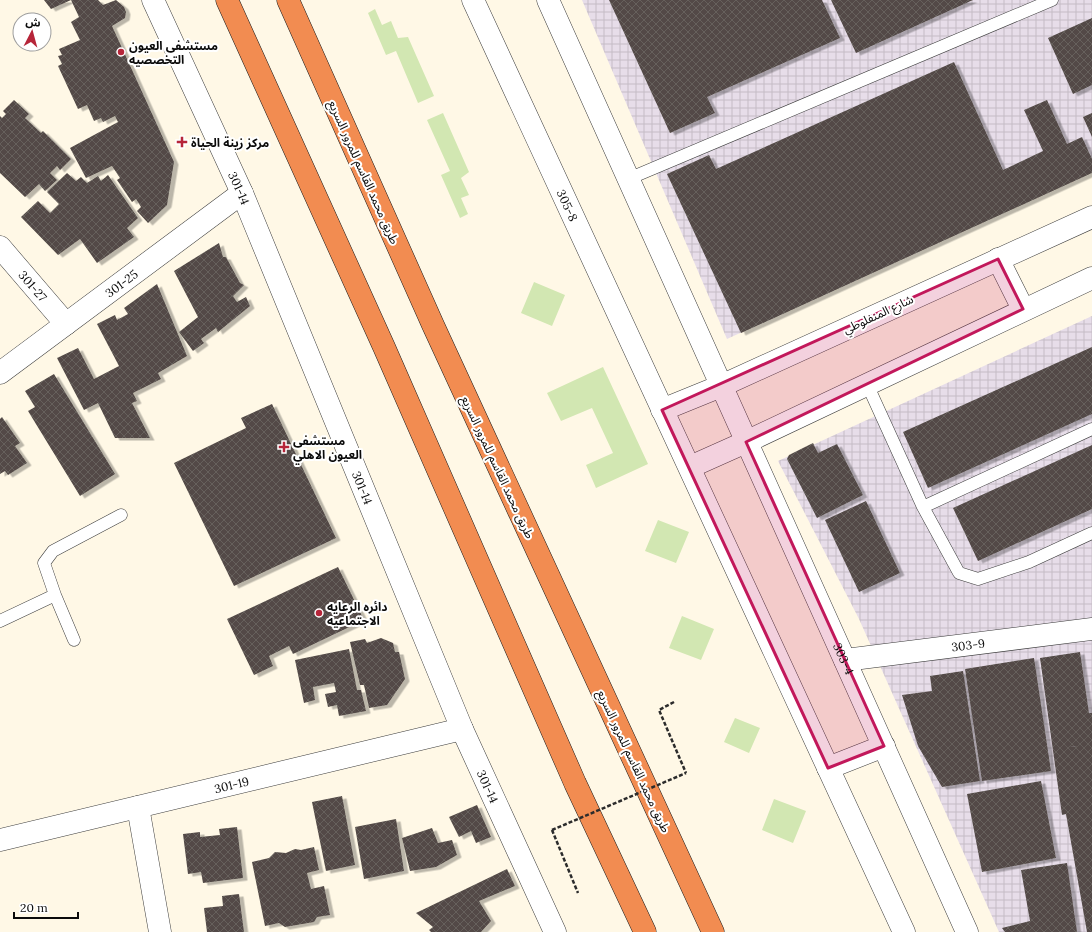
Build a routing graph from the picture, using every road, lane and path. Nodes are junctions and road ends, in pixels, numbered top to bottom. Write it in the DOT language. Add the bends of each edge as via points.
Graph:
graph roads {
  1 [pos="153,0"];
  2 [pos="227,0"];
  3 [pos="288,0"];
  4 [pos="473,0"];
  5 [pos="548,0"];
  6 [pos="1052,0"];
  7 [pos="628,179"];
  8 [pos="242,193"];
  9 [pos="1092,217"];
  10 [pos="0,247"];
  11 [pos="998,259"];
  12 [pos="1092,278"];
  13 [pos="1023,309"];
  14 [pos="66,324"];
  15 [pos="0,373"];
  16 [pos="867,384"];
  17 [pos="721,386"];
  18 [pos="662,410"];
  19 [pos="1092,429"];
  20 [pos="746,442"];
  21 [pos="690,467"];
  22 [pos="923,507"];
  23 [pos="121,515"];
  24 [pos="1092,534"];
  25 [pos="55,595"];
  26 [pos="0,622"];
  27 [pos="1092,629"];
  28 [pos="74,640"];
  29 [pos="845,660"];
  30 [pos="674,702"];
  31 [pos="462,729"];
  32 [pos="884,746"];
  33 [pos="828,768"];
  34 [pos="138,807"];
  35 [pos="0,840"];
  36 [pos="578,893"];
  37 [pos="545,911"];
  38 [pos="160,932"];
  39 [pos="535,932"];
  40 [pos="555,932"];
  41 [pos="645,932"];
  42 [pos="713,932"];
  43 [pos="904,932"];
  44 [pos="968,932"];
  1 -- 8 [label="street, 301-14"];
  2 -- 41 [label="highway" via="384,347 575,783"];
  3 -- 42 [label="highway, طريق محمد القاسم للمرور السريع" via="439,340"];
  4 -- 18 [label="street, 305-8"];
  5 -- 7 [label="street"];
  6 -- 7 [label="lane"];
  7 -- 17 [label="street"];
  8 -- 14 [label="street, 301-25"];
  8 -- 31 [label="street, 301-14"];
  9 -- 11 [label="street, شارع المنفلوطي"];
  10 -- 14 [label="street, 301-27"];
  11 -- 13 [label="street"];
  11 -- 17 [label="street, شارع المنفلوطي"];
  12 -- 13 [label="street"];
  13 -- 16 [label="street"];
  14 -- 15 [label="street, 301-25"];
  16 -- 20 [label="street"];
  16 -- 22 [label="lane"];
  17 -- 18 [label="street, شارع المنفلوطي"];
  17 -- 20 [label="street, 303-4"];
  18 -- 21 [label="street"];
  19 -- 22 [label="lane"];
  20 -- 21 [label="street"];
  20 -- 29 [label="street, 303-4"];
  21 -- 33 [label="street"];
  22 -- 24 [label="lane" via="959,573 978,579 1029,562"];
  23 -- 25 [label="lane" via="53,551 48,557 44,563"];
  25 -- 26 [label="lane"];
  25 -- 28 [label="lane"];
  27 -- 29 [label="street, 303-9"];
  29 -- 32 [label="street, 303-4"];
  30 -- 36 [label="path, bridge" via="659,710 686,773 552,830"];
  31 -- 34 [label="street, 301-19"];
  31 -- 37 [label="street, 301-14"];
  32 -- 33 [label="street"];
  32 -- 44 [label="street, 303-4"];
  33 -- 43 [label="street"];
  34 -- 35 [label="street, 301-19"];
  34 -- 38 [label="street"];
  37 -- 39 [label="street"];
  37 -- 40 [label="street, 301-14"];
}
